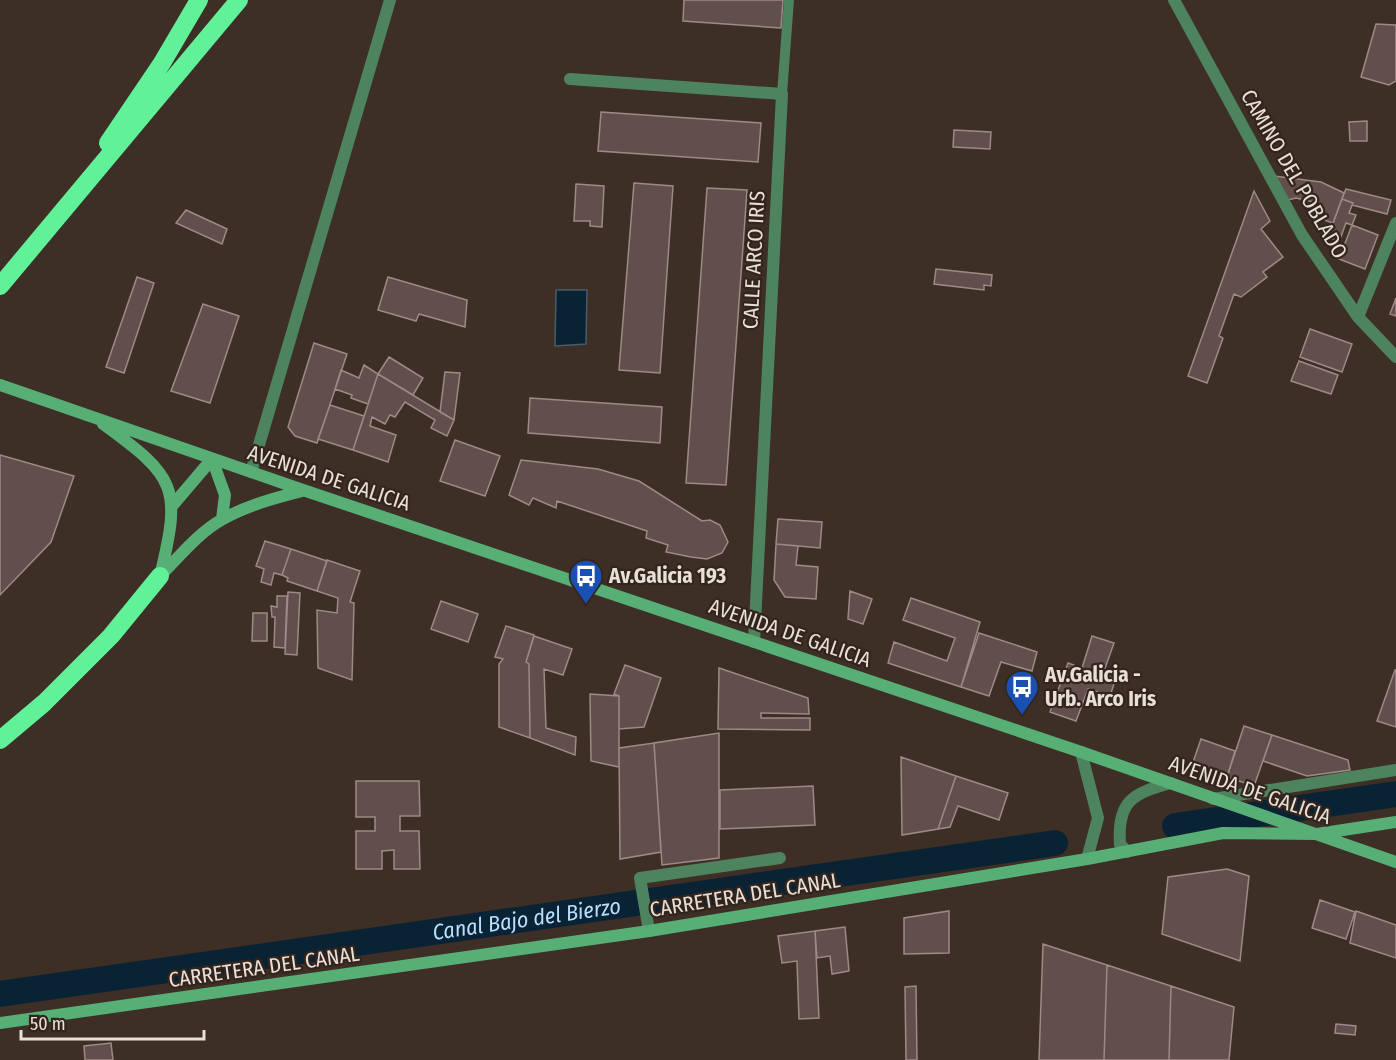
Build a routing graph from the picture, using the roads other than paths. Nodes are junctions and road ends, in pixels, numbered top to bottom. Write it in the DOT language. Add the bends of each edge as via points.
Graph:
graph roads {
  1 [pos="199,0"];
  2 [pos="239,0"];
  3 [pos="390,0"];
  4 [pos="789,0"];
  5 [pos="1174,0"];
  6 [pos="570,79"];
  7 [pos="782,94"];
  8 [pos="1396,223"];
  9 [pos="14,269"];
  10 [pos="0,286"];
  11 [pos="1358,317"];
  12 [pos="1396,357"];
  13 [pos="0,385"];
  14 [pos="93,416"];
  15 [pos="212,459"];
  16 [pos="251,472"];
  17 [pos="303,490"];
  18 [pos="172,506"];
  19 [pos="222,519"];
  20 [pos="160,576"];
  21 [pos="754,642"];
  22 [pos="0,740"];
  23 [pos="1081,752"];
  24 [pos="1396,770"];
  25 [pos="1171,783"];
  26 [pos="1213,799"];
  27 [pos="1396,822"];
  28 [pos="1317,834"];
  29 [pos="1127,852"];
  30 [pos="780,858"];
  31 [pos="1087,859"];
  32 [pos="1396,862"];
  33 [pos="649,931"];
  34 [pos="0,1023"];
  1 -- 9 [label="highway" via="108,143"];
  2 -- 9 [label="highway"];
  3 -- 16 [label="street"];
  4 -- 7 [label="lane"];
  5 -- 11 [label="street, CAMINO DEL POBLADO" via="1302,236"];
  6 -- 7 [label="street"];
  7 -- 21 [label="street, CALLE ARCO IRIS"];
  8 -- 11 [label="street"];
  9 -- 10 [label="highway"];
  11 -- 12 [label="street, CAMINO DEL POBLADO"];
  13 -- 14 [label="main road, AVENIDA DE GALICIA"];
  14 -- 15 [label="main road, AVENIDA DE GALICIA"];
  14 -- 18 [label="main road" via="155,464 167,483"];
  15 -- 16 [label="main road, AVENIDA DE GALICIA"];
  15 -- 18 [label="main road"];
  15 -- 19 [label="main road" via="225,495"];
  16 -- 17 [label="main road, AVENIDA DE GALICIA"];
  17 -- 19 [label="main road" via="256,503"];
  17 -- 21 [label="main road, AVENIDA DE GALICIA"];
  18 -- 20 [label="main road"];
  19 -- 20 [label="main road" via="202,533"];
  20 -- 22 [label="highway" via="111,636 44,703"];
  21 -- 23 [label="main road, AVENIDA DE GALICIA"];
  23 -- 25 [label="main road, AVENIDA DE GALICIA"];
  23 -- 31 [label="street" via="1098,818"];
  24 -- 26 [label="street"];
  25 -- 26 [label="main road, AVENIDA DE GALICIA"];
  25 -- 29 [label="street" via="1142,792 1126,806 1119,830 1120,844"];
  26 -- 28 [label="main road, AVENIDA DE GALICIA"];
  27 -- 28 [label="main road"];
  28 -- 29 [label="main road, CARRETERA DEL CANAL" via="1223,833"];
  28 -- 32 [label="main road, AVENIDA DE GALICIA"];
  29 -- 31 [label="main road, CARRETERA DEL CANAL"];
  30 -- 33 [label="street" via="640,878"];
  31 -- 33 [label="main road, CARRETERA DEL CANAL"];
  33 -- 34 [label="main road, CARRETERA DEL CANAL"];
}
